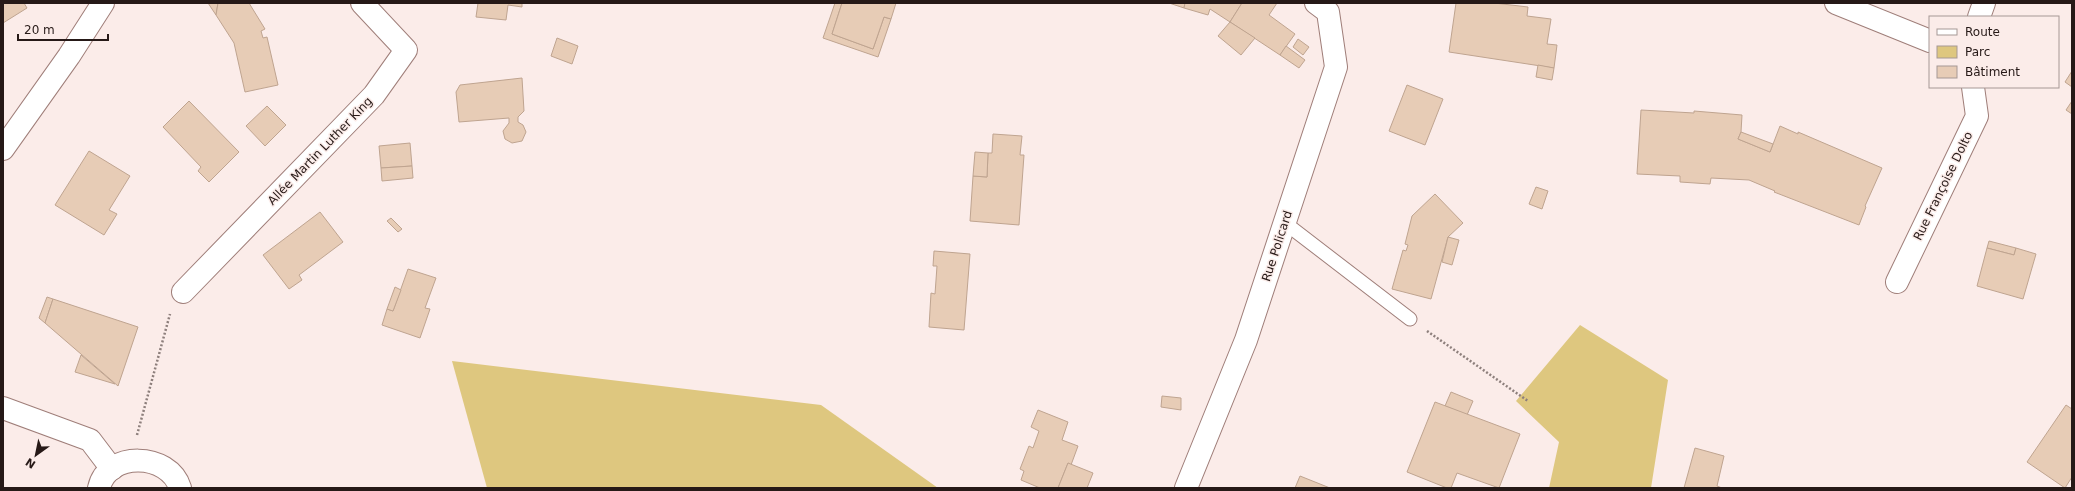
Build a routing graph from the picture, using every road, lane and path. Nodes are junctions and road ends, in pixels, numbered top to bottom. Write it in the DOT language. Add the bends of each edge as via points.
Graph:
graph roads {
  1 [pos="102,3"];
  2 [pos="362,3"];
  3 [pos="1836,3"];
  4 [pos="1984,3"];
  5 [pos="1328,6"];
  6 [pos="1979,16"];
  7 [pos="1929,41"];
  8 [pos="1973,88"];
  9 [pos="3,149"];
  10 [pos="1284,223"];
  11 [pos="1897,282"];
  12 [pos="183,292"];
  13 [pos="1410,319"];
  14 [pos="1528,401"];
  15 [pos="3,408"];
  16 [pos="121,465"];
  17 [pos="99,488"];
  18 [pos="180,488"];
  19 [pos="1186,488"];
  1 -- 9 [label="street" via="69,56"];
  2 -- 12 [label="street, Allée Martin Luther King" via="406,50 374,95"];
  3 -- 7 [label="street"];
  4 -- 6 [label="street"];
  5 -- 10 [label="street, Rue Policard" via="1336,67"];
  8 -- 11 [label="street, Rue Françoise Dolto" via="1977,116"];
  10 -- 13 [label="lane"];
  10 -- 19 [label="street, Rue Policard" via="1246,340"];
  12 -- 16 [label="path" via="172,309"];
  13 -- 14 [label="path"];
  15 -- 16 [label="street" via="90,440"];
  16 -- 17 [label="street" via="100,483"];
  16 -- 18 [label="street" via="147,460 166,468"];
}
